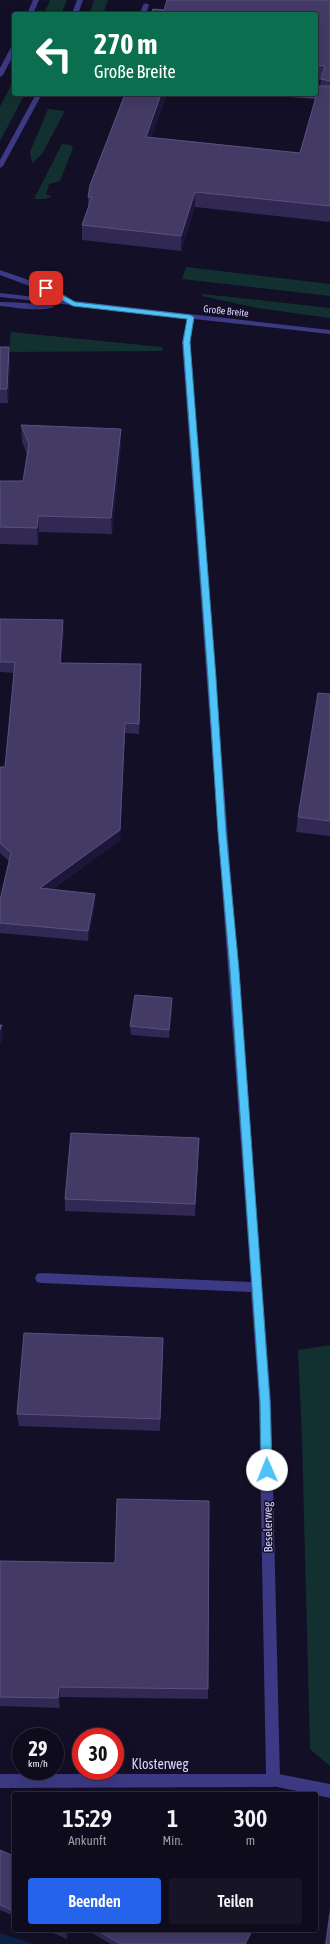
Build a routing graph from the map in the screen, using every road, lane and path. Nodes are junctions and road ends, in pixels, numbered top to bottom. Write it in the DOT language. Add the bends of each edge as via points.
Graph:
graph roads {
  1 [pos="36,0"];
  2 [pos="80,0"];
  3 [pos="146,5"];
  4 [pos="31,12"];
  5 [pos="76,12"];
  6 [pos="144,12"];
  7 [pos="12,51"];
  8 [pos="0,76"];
  9 [pos="38,96"];
  10 [pos="303,96"];
  11 [pos="330,98"];
  12 [pos="0,166"];
  13 [pos="0,272"];
  14 [pos="0,295"];
  15 [pos="0,304"];
  16 [pos="73,304"];
  17 [pos="190,317"];
  18 [pos="330,332"];
  19 [pos="40,1278"];
  20 [pos="257,1287"];
  21 [pos="273,1780"];
  22 [pos="0,1781"];
  23 [pos="330,1791"];
  1 -- 4 [label="street"];
  2 -- 5 [label="street"];
  3 -- 6 [label="street"];
  7 -- 8 [label="street"];
  9 -- 12 [label="street"];
  10 -- 11 [label="street"];
  13 -- 16 [label="street, Große Breite" via="54,292"];
  14 -- 16 [label="street, Große Breite"];
  15 -- 16 [label="street, Große Breite" via="34,307"];
  16 -- 17 [label="street, Große Breite"];
  17 -- 18 [label="street, Große Breite"];
  17 -- 20 [label="street, Beselerweg" via="186,342"];
  19 -- 20 [label="street"];
  20 -- 21 [label="street, Beselerweg" via="265,1402"];
  21 -- 22 [label="street, Klosterweg"];
  21 -- 23 [label="street, Klosterweg"];
}
